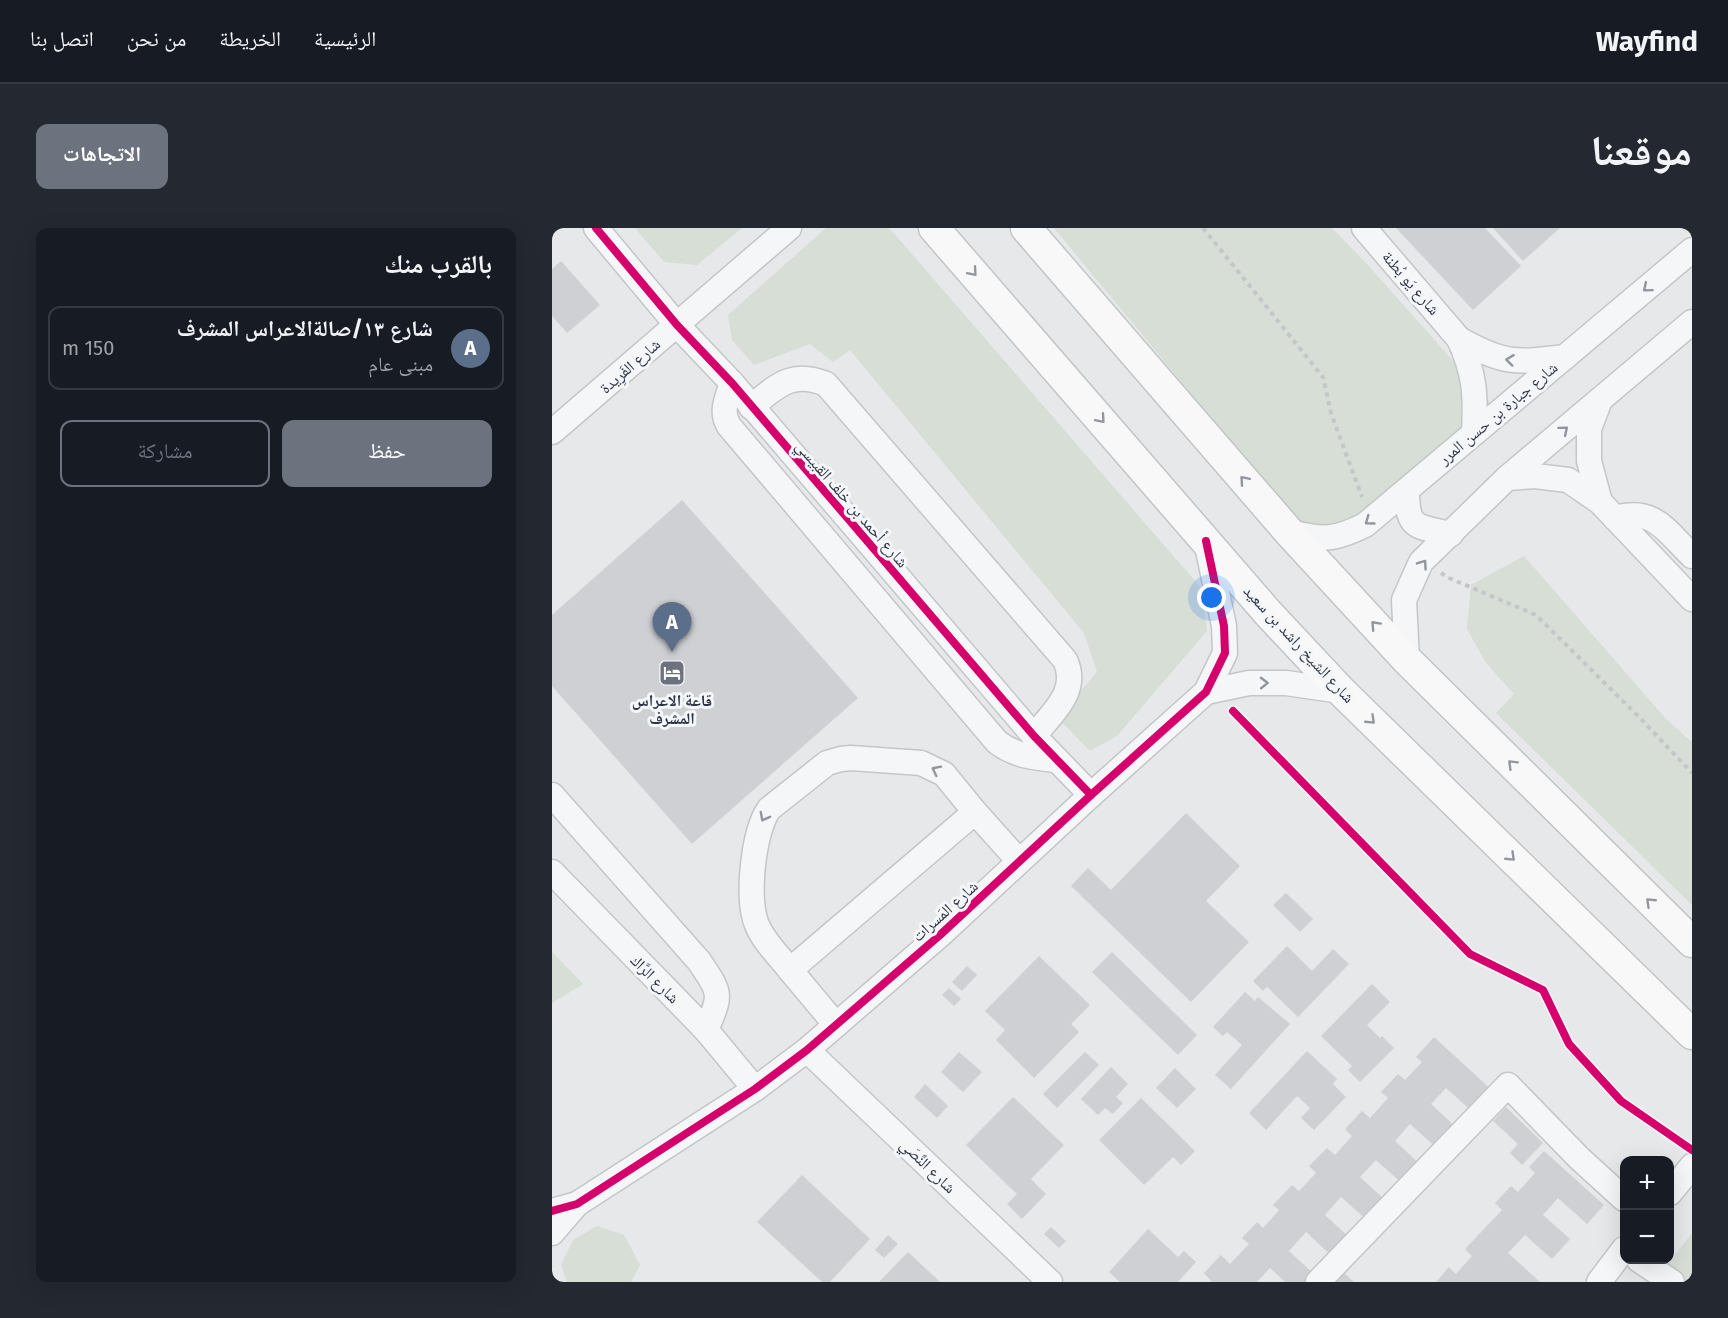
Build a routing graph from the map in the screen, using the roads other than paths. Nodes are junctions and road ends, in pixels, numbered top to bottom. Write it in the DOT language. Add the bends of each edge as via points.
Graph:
graph roads {
  1 [pos="596,228"];
  2 [pos="789,228"];
  3 [pos="934,228"];
  4 [pos="1026,228"];
  5 [pos="1364,228"];
  6 [pos="1692,250"];
  7 [pos="1692,322"];
  8 [pos="677,325"];
  9 [pos="1459,339"];
  10 [pos="1566,357"];
  11 [pos="732,383"];
  12 [pos="1600,400"];
  13 [pos="751,407"];
  14 [pos="552,432"];
  15 [pos="1474,433"];
  16 [pos="1507,478"];
  17 [pos="1407,490"];
  18 [pos="1608,510"];
  19 [pos="1289,532"];
  20 [pos="1451,534"];
  21 [pos="1206,541"];
  22 [pos="1692,556"];
  23 [pos="1692,599"];
  24 [pos="1407,660"];
  25 [pos="1341,691"];
  26 [pos="1206,692"];
  27 [pos="1034,736"];
  28 [pos="1056,760"];
  29 [pos="552,795"];
  30 [pos="1091,795"];
  31 [pos="975,812"];
  32 [pos="1019,861"];
  33 [pos="552,872"];
  34 [pos="1692,942"];
  35 [pos="790,970"];
  36 [pos="836,1025"];
  37 [pos="706,1030"];
  38 [pos="1692,1034"];
  39 [pos="807,1050"];
  40 [pos="755,1089"];
  41 [pos="1692,1166"];
  42 [pos="1674,1188"];
  43 [pos="1620,1195"];
  44 [pos="577,1204"];
  45 [pos="552,1212"];
  46 [pos="552,1233"];
  47 [pos="1620,1261"];
  48 [pos="1645,1264"];
  49 [pos="1050,1282"];
  50 [pos="1318,1282"];
  51 [pos="1599,1282"];
  52 [pos="1672,1282"];
  1 -- 8 [label="street, شارع أحمد بن خلف القبيسي"];
  2 -- 8 [label="street, شارع الفَرِيدة"];
  3 -- 21 [label="main road, شارع الشيخ راشد بن سعيد, one-way"];
  19 -- 4 [label="main road, one-way"];
  5 -- 9 [label="street, شارع يَو بُطنة"];
  6 -- 10 [label="street, شارع جبارة بن حسن المرر, one-way"];
  7 -- 12 [label="street"];
  8 -- 11 [label="street, شارع أحمد بن خلف القبيسي"];
  8 -- 14 [label="street, شارع الفَرِيدة"];
  10 -- 9 [label="street, شارع يَو بُطنة, one-way" via="1507,360 1485,354"];
  9 -- 15 [label="street, شارع يَو بُطنة" via="1474,383"];
  10 -- 15 [label="street, شارع جبارة بن حسن المرر"];
  11 -- 13 [label="street, شارع أحمد بن خلف القبيسي"];
  11 -- 28 [label="street" via="724,410 729,426 998,742 1008,750"];
  16 -- 12 [label="street, one-way"];
  12 -- 18 [label="street" via="1589,429 1589,461"];
  13 -- 27 [label="street, شارع أحمد بن خلف القبيسي"];
  13 -- 27 [label="street" via="780,383 813,379 826,384 1065,660 1070,678 1068,691"];
  15 -- 17 [label="street, شارع جبارة بن حسن المرر"];
  16 -- 18 [label="street" via="1568,480"];
  16 -- 20 [label="street"];
  17 -- 19 [label="street, شارع جبارة بن حسن المرر, one-way" via="1365,525 1342,537 1318,539"];
  17 -- 20 [label="street" via="1407,513 1418,527"];
  18 -- 22 [label="street" via="1653,518"];
  18 -- 23 [label="street"];
  24 -- 19 [label="main road, one-way"];
  24 -- 20 [label="street, one-way" via="1404,600 1421,562"];
  21 -- 25 [label="main road, شارع الشيخ راشد بن سعيد"];
  21 -- 26 [label="street, شارع المَسرات" via="1224,626 1225,653"];
  34 -- 24 [label="main road, one-way"];
  26 -- 25 [label="street, one-way" via="1249,683 1286,683"];
  25 -- 38 [label="main road, شارع الشيخ راشد بن سعيد, one-way"];
  26 -- 30 [label="street, شارع المَسرات"];
  27 -- 28 [label="street, شارع أحمد بن خلف القبيسي"];
  28 -- 30 [label="street, شارع أحمد بن خلف القبيسي"];
  29 -- 37 [label="street" via="716,985 718,1002"];
  30 -- 32 [label="street, شارع المَسرات"];
  31 -- 32 [label="street"];
  31 -- 35 [label="street"];
  31 -- 35 [label="street, one-way" via="938,770 921,764 851,758 827,764 769,808 757,835 751,904 757,926"];
  32 -- 36 [label="street, شارع المَسرات"];
  33 -- 37 [label="street, شارع الرَّاك"];
  35 -- 36 [label="street"];
  36 -- 39 [label="street, شارع المَسرات"];
  37 -- 40 [label="street, شارع الرَّاك"];
  39 -- 40 [label="street, شارع المَسرات"];
  39 -- 49 [label="street, شارع النِّصَي"];
  40 -- 44 [label="street, شارع المَسرات"];
  41 -- 42 [label="street"];
  43 -- 50 [label="street" via="1508,1085"];
  44 -- 45 [label="street, شارع المَسرات"];
  44 -- 46 [label="street, شارع المَسرات"];
  47 -- 51 [label="street"];
  48 -- 52 [label="street"];
}
